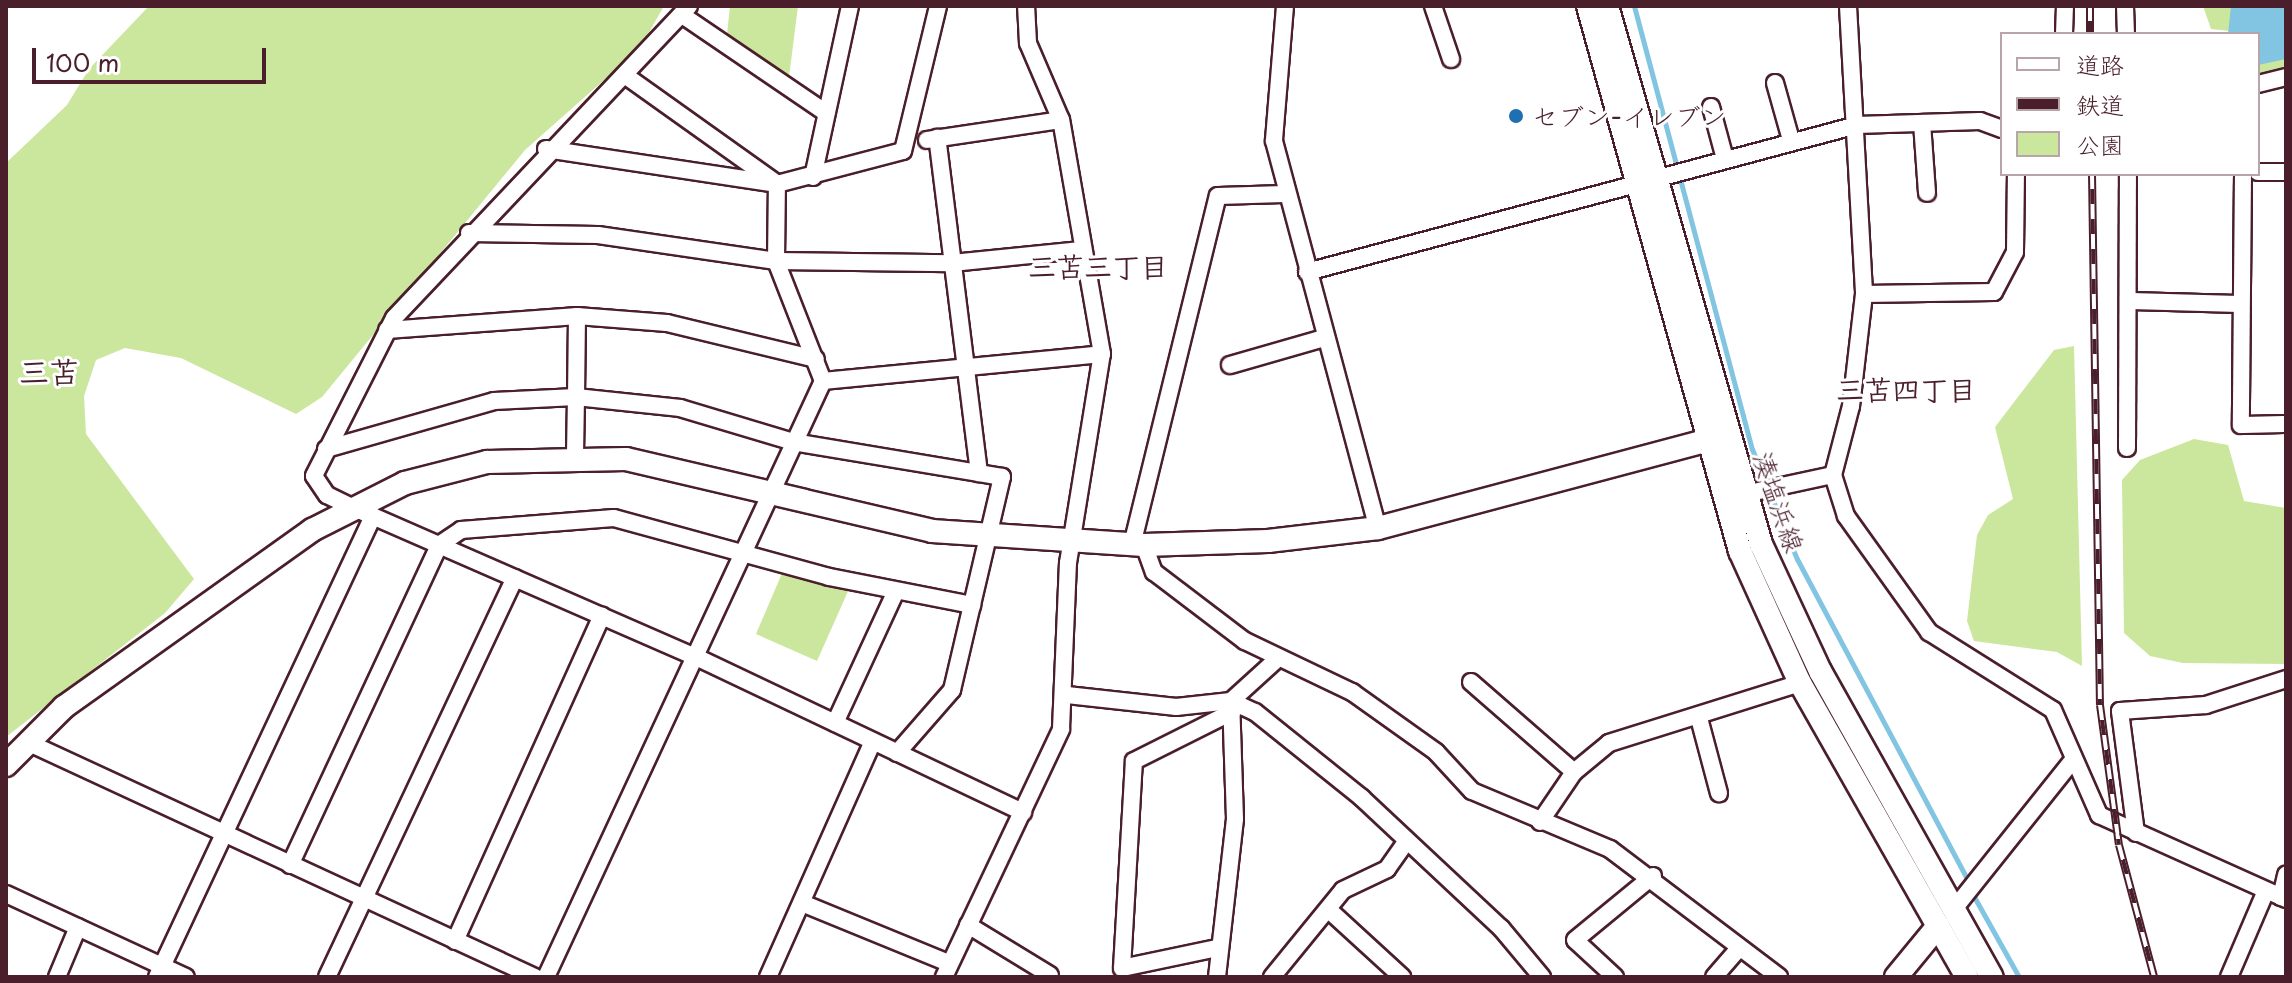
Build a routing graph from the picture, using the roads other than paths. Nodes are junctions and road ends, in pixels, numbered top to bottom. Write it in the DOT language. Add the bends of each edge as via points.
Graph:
graph roads {
  1 [pos="850,6"];
  2 [pos="938,6"];
  3 [pos="1026,6"];
  4 [pos="1285,6"];
  5 [pos="1433,6"];
  6 [pos="1588,6"];
  7 [pos="1607,6"];
  8 [pos="1848,6"];
  9 [pos="2065,6"];
  10 [pos="2125,6"];
  11 [pos="687,11"];
  12 [pos="2064,32"];
  13 [pos="2126,32"];
  14 [pos="1451,59"];
  15 [pos="626,76"];
  16 [pos="2286,77"];
  17 [pos="1775,83"];
  18 [pos="2260,84"];
  19 [pos="1711,107"];
  20 [pos="826,113"];
  21 [pos="1061,120"];
  22 [pos="1922,123"];
  23 [pos="1857,125"];
  24 [pos="2000,128"];
  25 [pos="937,138"];
  26 [pos="1791,140"];
  27 [pos="910,142"];
  28 [pos="546,149"];
  29 [pos="1725,159"];
  30 [pos="2260,172"];
  31 [pos="2286,172"];
  32 [pos="2016,176"];
  33 [pos="2128,176"];
  34 [pos="2243,176"];
  35 [pos="813,177"];
  36 [pos="1646,181"];
  37 [pos="777,184"];
  38 [pos="1927,193"];
  39 [pos="1284,194"];
  40 [pos="469,233"];
  41 [pos="1081,250"];
  42 [pos="776,261"];
  43 [pos="952,263"];
  44 [pos="1307,272"];
  45 [pos="1864,294"];
  46 [pos="2130,301"];
  47 [pos="2240,304"];
  48 [pos="577,316"];
  49 [pos="387,330"];
  50 [pos="1324,338"];
  51 [pos="1102,354"];
  52 [pos="816,359"];
  53 [pos="1230,365"];
  54 [pos="966,367"];
  55 [pos="823,381"];
  56 [pos="576,397"];
  57 [pos="2286,424"];
  58 [pos="1717,439"];
  59 [pos="793,442"];
  60 [pos="2127,448"];
  61 [pos="326,449"];
  62 [pos="575,455"];
  63 [pos="979,473"];
  64 [pos="1833,475"];
  65 [pos="1745,494"];
  66 [pos="768,495"];
  67 [pos="352,507"];
  68 [pos="373,516"];
  69 [pos="1378,528"];
  70 [pos="987,540"];
  71 [pos="439,545"];
  72 [pos="1073,545"];
  73 [pos="1138,545"];
  74 [pos="744,551"];
  75 [pos="515,578"];
  76 [pos="896,591"];
  77 [pos="972,605"];
  78 [pos="602,616"];
  79 [pos="698,658"];
  80 [pos="1276,660"];
  81 [pos="2286,679"];
  82 [pos="1471,682"];
  83 [pos="1800,683"];
  84 [pos="1067,695"];
  85 [pos="1232,706"];
  86 [pos="1699,718"];
  87 [pos="835,723"];
  88 [pos="873,741"];
  89 [pos="27,742"];
  90 [pos="897,753"];
  91 [pos="2072,761"];
  92 [pos="6,765"];
  93 [pos="1574,772"];
  94 [pos="1719,793"];
  95 [pos="1023,812"];
  96 [pos="1540,822"];
  97 [pos="2136,833"];
  98 [pos="222,834"];
  99 [pos="1405,843"];
  100 [pos="290,865"];
  101 [pos="2286,875"];
  102 [pos="1653,876"];
  103 [pos="6,894"];
  104 [pos="2277,896"];
  105 [pos="364,899"];
  106 [pos="802,903"];
  107 [pos="1954,909"];
  108 [pos="1330,911"];
  109 [pos="968,925"];
  110 [pos="1938,926"];
  111 [pos="78,927"];
  112 [pos="455,941"];
  113 [pos="1217,948"];
  114 [pos="1738,949"];
  115 [pos="946,970"];
  116 [pos="159,972"];
  117 [pos="1050,975"];
  118 [pos="57,977"];
  119 [pos="186,977"];
  120 [pos="327,977"];
  121 [pos="535,977"];
  122 [pos="546,977"];
  123 [pos="768,977"];
  124 [pos="1217,977"];
  125 [pos="1272,977"];
  126 [pos="1402,977"];
  127 [pos="1542,977"];
  128 [pos="1615,977"];
  129 [pos="1714,977"];
  130 [pos="1779,977"];
  131 [pos="1896,977"];
  132 [pos="1967,977"];
  133 [pos="1992,977"];
  134 [pos="2229,977"];
  1 -- 20 [label="street"];
  2 -- 27 [label="street"];
  3 -- 21 [label="street" via="1028,43"];
  4 -- 39 [label="street" via="1274,141"];
  5 -- 14 [label="street"];
  6 -- 36 [label="street, 湊塩浜線"];
  7 -- 36 [label="street, 湊塩浜線"];
  8 -- 23 [label="street"];
  9 -- 12 [label="street"];
  10 -- 13 [label="street"];
  11 -- 15 [label="street"];
  11 -- 20 [label="street"];
  15 -- 28 [label="street"];
  15 -- 37 [label="street"];
  16 -- 18 [label="street"];
  17 -- 26 [label="street"];
  19 -- 29 [label="street"];
  20 -- 35 [label="street"];
  21 -- 25 [label="street"];
  21 -- 41 [label="street"];
  22 -- 23 [label="street"];
  22 -- 24 [label="street" via="1980,121"];
  22 -- 38 [label="street"];
  23 -- 26 [label="street"];
  23 -- 45 [label="street"];
  25 -- 27 [label="street"];
  25 -- 43 [label="street"];
  26 -- 29 [label="street"];
  27 -- 35 [label="street" via="903,151"];
  28 -- 37 [label="street"];
  28 -- 40 [label="street"];
  29 -- 36 [label="street"];
  30 -- 31 [label="street"];
  32 -- 45 [label="street" via="2015,252 1994,292"];
  33 -- 46 [label="street"];
  34 -- 47 [label="street"];
  35 -- 37 [label="street"];
  36 -- 44 [label="street"];
  36 -- 58 [label="street, 湊塩浜線"];
  37 -- 42 [label="street"];
  39 -- 44 [label="street"];
  39 -- 73 [label="street" via="1218,196"];
  40 -- 42 [label="street" via="598,235"];
  40 -- 49 [label="street"];
  41 -- 43 [label="street"];
  41 -- 51 [label="street"];
  42 -- 43 [label="street"];
  42 -- 52 [label="street"];
  43 -- 54 [label="street"];
  44 -- 50 [label="street"];
  45 -- 64 [label="street" via="1851,406"];
  46 -- 47 [label="street"];
  46 -- 60 [label="street"];
  47 -- 57 [label="street" via="2241,425"];
  48 -- 49 [label="street"];
  48 -- 52 [label="street" via="667,323"];
  48 -- 56 [label="street"];
  49 -- 61 [label="street"];
  50 -- 53 [label="street"];
  50 -- 69 [label="street"];
  51 -- 54 [label="street"];
  51 -- 72 [label="street"];
  52 -- 55 [label="street"];
  54 -- 55 [label="street"];
  54 -- 63 [label="street"];
  55 -- 59 [label="street"];
  56 -- 59 [label="street" via="680,408"];
  56 -- 61 [label="street" via="494,401"];
  56 -- 62 [label="street"];
  58 -- 65 [label="street, 湊塩浜線"];
  58 -- 69 [label="street"];
  58 -- 83 [label="street, 湊塩浜線" via="1745,564"];
  59 -- 63 [label="street"];
  59 -- 66 [label="street"];
  61 -- 67 [label="street" via="314,476 327,495"];
  62 -- 66 [label="street" via="674,469"];
  62 -- 67 [label="street" via="449,470"];
  63 -- 70 [label="street" via="1002,477"];
  64 -- 65 [label="street"];
  64 -- 91 [label="street" via="1846,516 1929,632 2053,710"];
  65 -- 107 [label="street, 湊塩浜線" via="1789,610"];
  66 -- 70 [label="street"];
  66 -- 74 [label="street"];
  67 -- 68 [label="street"];
  67 -- 89 [label="street" via="99,681"];
  68 -- 71 [label="street"];
  68 -- 98 [label="street"];
  69 -- 73 [label="street"];
  70 -- 72 [label="street"];
  70 -- 77 [label="street"];
  71 -- 74 [label="street" via="461,530 614,518"];
  71 -- 75 [label="street"];
  71 -- 100 [label="street"];
  72 -- 73 [label="street"];
  72 -- 84 [label="street"];
  73 -- 80 [label="street" via="1154,572"];
  74 -- 76 [label="street"];
  74 -- 79 [label="street"];
  75 -- 78 [label="street"];
  75 -- 105 [label="street"];
  76 -- 77 [label="street"];
  76 -- 87 [label="street"];
  77 -- 90 [label="street" via="952,690"];
  78 -- 79 [label="street"];
  78 -- 112 [label="street"];
  79 -- 87 [label="street"];
  79 -- 122 [label="street"];
  80 -- 85 [label="street"];
  80 -- 96 [label="street" via="1352,692 1436,752 1472,791"];
  81 -- 97 [label="street" via="2206,705 2120,711"];
  82 -- 93 [label="street"];
  83 -- 86 [label="street"];
  83 -- 110 [label="street, 湊塩浜線"];
  84 -- 85 [label="street" via="1176,707"];
  84 -- 95 [label="street" via="1053,757"];
  85 -- 99 [label="street" via="1308,751"];
  85 -- 113 [label="street" via="1235,819"];
  85 -- 113 [label="street" via="1134,761 1122,968"];
  86 -- 93 [label="street" via="1609,743"];
  86 -- 94 [label="street"];
  87 -- 88 [label="street"];
  88 -- 90 [label="street"];
  88 -- 106 [label="street"];
  89 -- 92 [label="street"];
  89 -- 98 [label="street"];
  90 -- 95 [label="street"];
  91 -- 97 [label="street" via="2099,815"];
  91 -- 107 [label="street"];
  93 -- 96 [label="street"];
  95 -- 109 [label="street"];
  96 -- 102 [label="street" via="1610,849"];
  97 -- 104 [label="street"];
  98 -- 100 [label="street"];
  98 -- 116 [label="street"];
  99 -- 108 [label="street" via="1387,869 1343,890"];
  99 -- 127 [label="street" via="1501,928"];
  100 -- 105 [label="street"];
  101 -- 104 [label="street"];
  102 -- 114 [label="street"];
  102 -- 128 [label="street" via="1575,940"];
  103 -- 111 [label="street"];
  104 -- 134 [label="street"];
  105 -- 112 [label="street"];
  105 -- 120 [label="street"];
  106 -- 115 [label="street"];
  106 -- 123 [label="street"];
  107 -- 133 [label="street, 湊塩浜線"];
  108 -- 125 [label="street"];
  108 -- 126 [label="street"];
  109 -- 115 [label="street"];
  109 -- 117 [label="street"];
  110 -- 131 [label="street"];
  110 -- 132 [label="street, 湊塩浜線"];
  111 -- 116 [label="street"];
  111 -- 118 [label="street"];
  112 -- 121 [label="street"];
  113 -- 124 [label="street"];
  114 -- 129 [label="street"];
  114 -- 130 [label="street"];
  116 -- 119 [label="street"];
}
